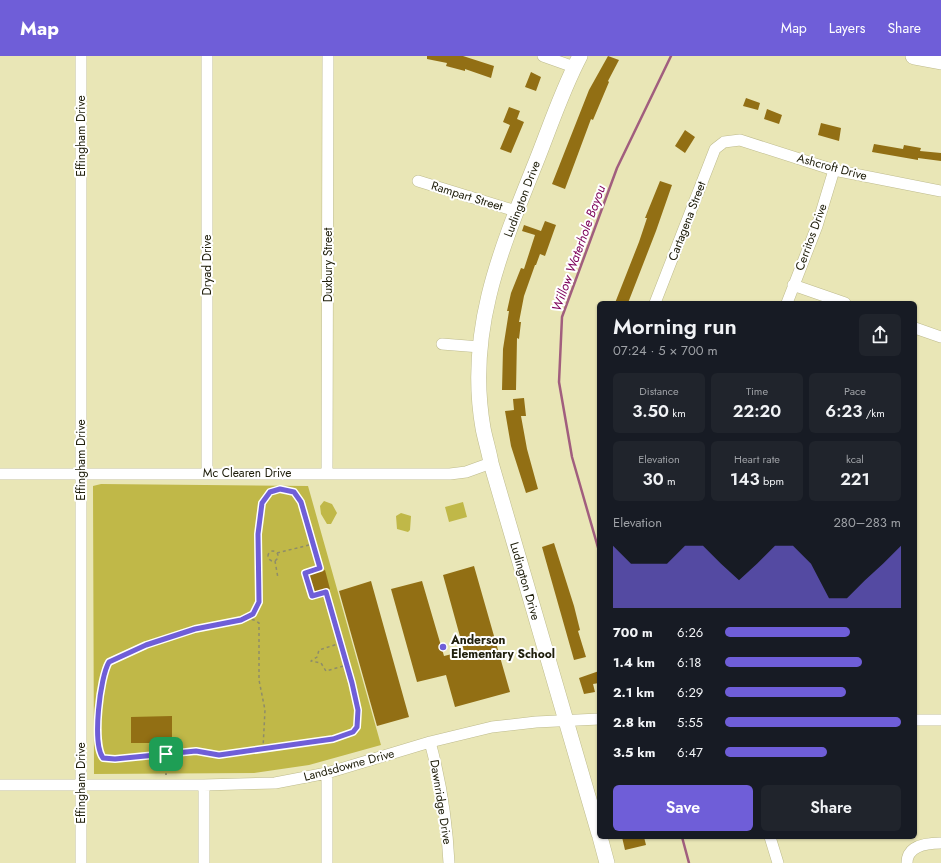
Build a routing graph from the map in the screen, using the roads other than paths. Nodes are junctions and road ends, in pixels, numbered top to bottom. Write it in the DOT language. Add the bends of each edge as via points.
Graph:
graph roads {
  1 [pos="81,56"];
  2 [pos="206,56"];
  3 [pos="328,56"];
  4 [pos="543,56"];
  5 [pos="914,56"];
  6 [pos="577,61"];
  7 [pos="941,61"];
  8 [pos="724,142"];
  9 [pos="834,170"];
  10 [pos="418,181"];
  11 [pos="941,191"];
  12 [pos="516,211"];
  13 [pos="793,285"];
  14 [pos="657,301"];
  15 [pos="788,301"];
  16 [pos="839,301"];
  17 [pos="917,329"];
  18 [pos="941,337"];
  19 [pos="442,344"];
  20 [pos="480,347"];
  21 [pos="492,463"];
  22 [pos="207,473"];
  23 [pos="327,473"];
  24 [pos="0,474"];
  25 [pos="81,474"];
  26 [pos="597,719"];
  27 [pos="917,720"];
  28 [pos="941,720"];
  29 [pos="567,721"];
  30 [pos="430,742"];
  31 [pos="327,773"];
  32 [pos="0,785"];
  33 [pos="82,786"];
  34 [pos="204,786"];
  35 [pos="597,827"];
  36 [pos="601,839"];
  37 [pos="771,839"];
  38 [pos="941,843"];
  39 [pos="82,863"];
  40 [pos="204,863"];
  41 [pos="327,863"];
  42 [pos="449,863"];
  43 [pos="607,863"];
  44 [pos="778,863"];
  45 [pos="907,863"];
  1 -- 25 [label="street, Effingham Drive"];
  2 -- 22 [label="street, Dryad Drive"];
  3 -- 23 [label="street, Duxbury Street"];
  4 -- 6 [label="street"];
  5 -- 7 [label="main road"];
  6 -- 12 [label="street, Ludington Drive"];
  8 -- 9 [label="street, Ashcroft Drive" via="740,140"];
  8 -- 14 [label="street, Cartagena Street" via="715,149"];
  9 -- 11 [label="street, Ashcroft Drive"];
  9 -- 13 [label="street, Cerritos Drive" via="817,226"];
  10 -- 12 [label="street, Rampart Street"];
  12 -- 20 [label="street, Ludington Drive" via="487,297"];
  13 -- 15 [label="street, Cerritos Drive"];
  13 -- 16 [label="street"];
  17 -- 18 [label="street"];
  19 -- 20 [label="street"];
  20 -- 21 [label="street, Ludington Drive" via="480,403"];
  21 -- 23 [label="street, Mc Clearen Drive" via="466,472 450,474"];
  21 -- 29 [label="street, Ludington Drive"];
  22 -- 23 [label="street, Mc Clearen Drive"];
  22 -- 25 [label="street, Mc Clearen Drive"];
  24 -- 25 [label="street, Mc Clearen Drive"];
  25 -- 33 [label="street, Effingham Drive"];
  26 -- 29 [label="street, Landsdowne Drive"];
  27 -- 28 [label="street"];
  29 -- 30 [label="street, Landsdowne Drive" via="492,727"];
  29 -- 35 [label="street, Ludington Drive"];
  30 -- 31 [label="street, Landsdowne Drive"];
  30 -- 42 [label="street, Dawnridge Drive" via="440,782"];
  31 -- 34 [label="street, Landsdowne Drive" via="275,783"];
  31 -- 41 [label="street"];
  32 -- 33 [label="street, Landsdowne Drive"];
  33 -- 34 [label="street, Landsdowne Drive"];
  33 -- 39 [label="street, Effingham Drive"];
  34 -- 40 [label="street"];
  36 -- 43 [label="street"];
  37 -- 44 [label="street"];
  38 -- 45 [label="street" via="927,843 914,848 907,858"];
}
